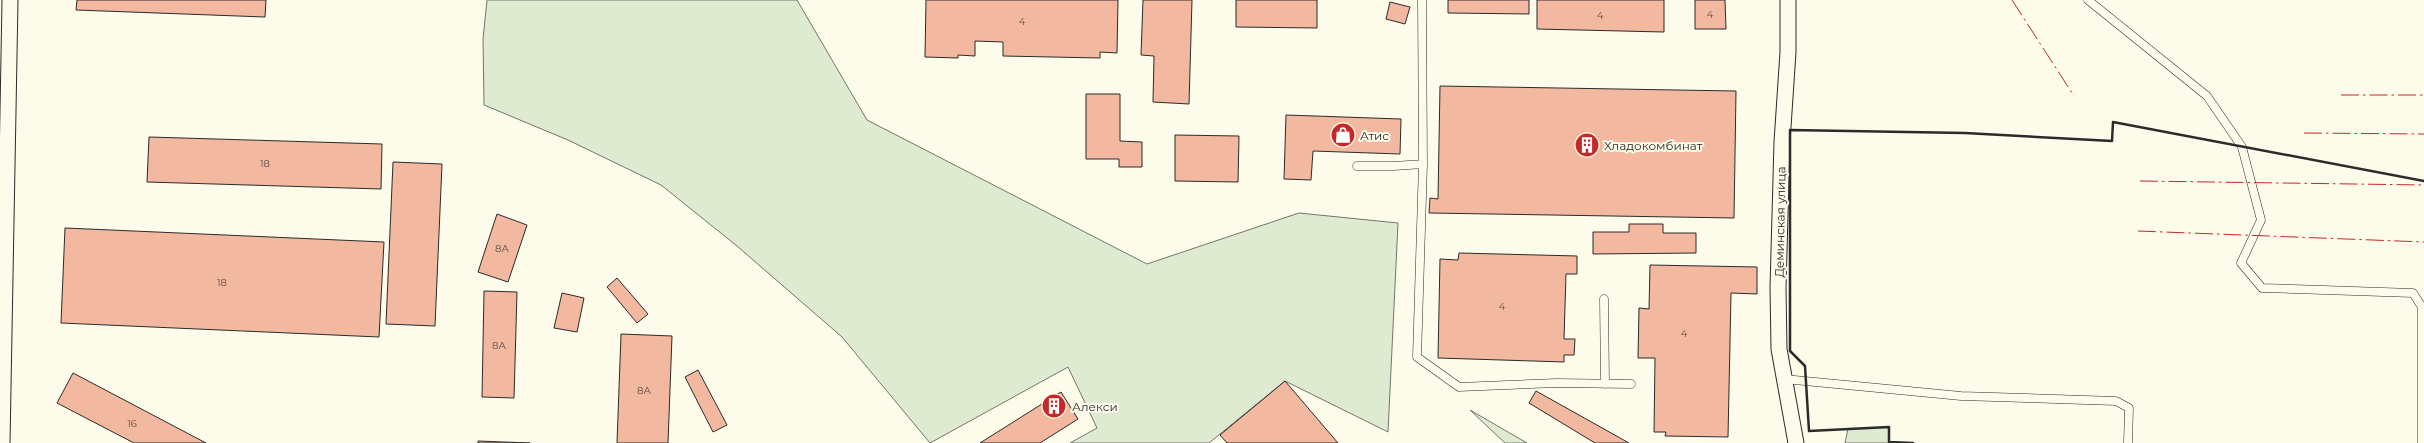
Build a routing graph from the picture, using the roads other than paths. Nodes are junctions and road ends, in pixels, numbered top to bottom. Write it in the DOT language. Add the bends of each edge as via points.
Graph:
graph roads {
  1 [pos="10,0"];
  2 [pos="1422,0"];
  3 [pos="1788,0"];
  4 [pos="2088,0"];
  5 [pos="1422,164"];
  6 [pos="1357,166"];
  7 [pos="1604,299"];
  8 [pos="1784,380"];
  9 [pos="1604,384"];
  10 [pos="1631,384"];
  11 [pos="2,443"];
  12 [pos="1796,443"];
  13 [pos="2128,443"];
  14 [pos="2422,443"];
  1 -- 11 [label="street"];
  2 -- 5 [label="lane"];
  3 -- 8 [label="street, Деминская улица" via="1778,288 1779,349"];
  4 -- 14 [label="lane" via="2207,96 2242,147 2261,220 2241,262 2262,288 2413,293 2422,307"];
  5 -- 6 [label="lane"];
  5 -- 9 [label="lane" via="1417,357 1460,387"];
  7 -- 9 [label="lane"];
  8 -- 12 [label="street, Деминская улица"];
  8 -- 13 [label="lane" via="1961,396 2116,401 2129,408"];
  9 -- 10 [label="lane"];
}
